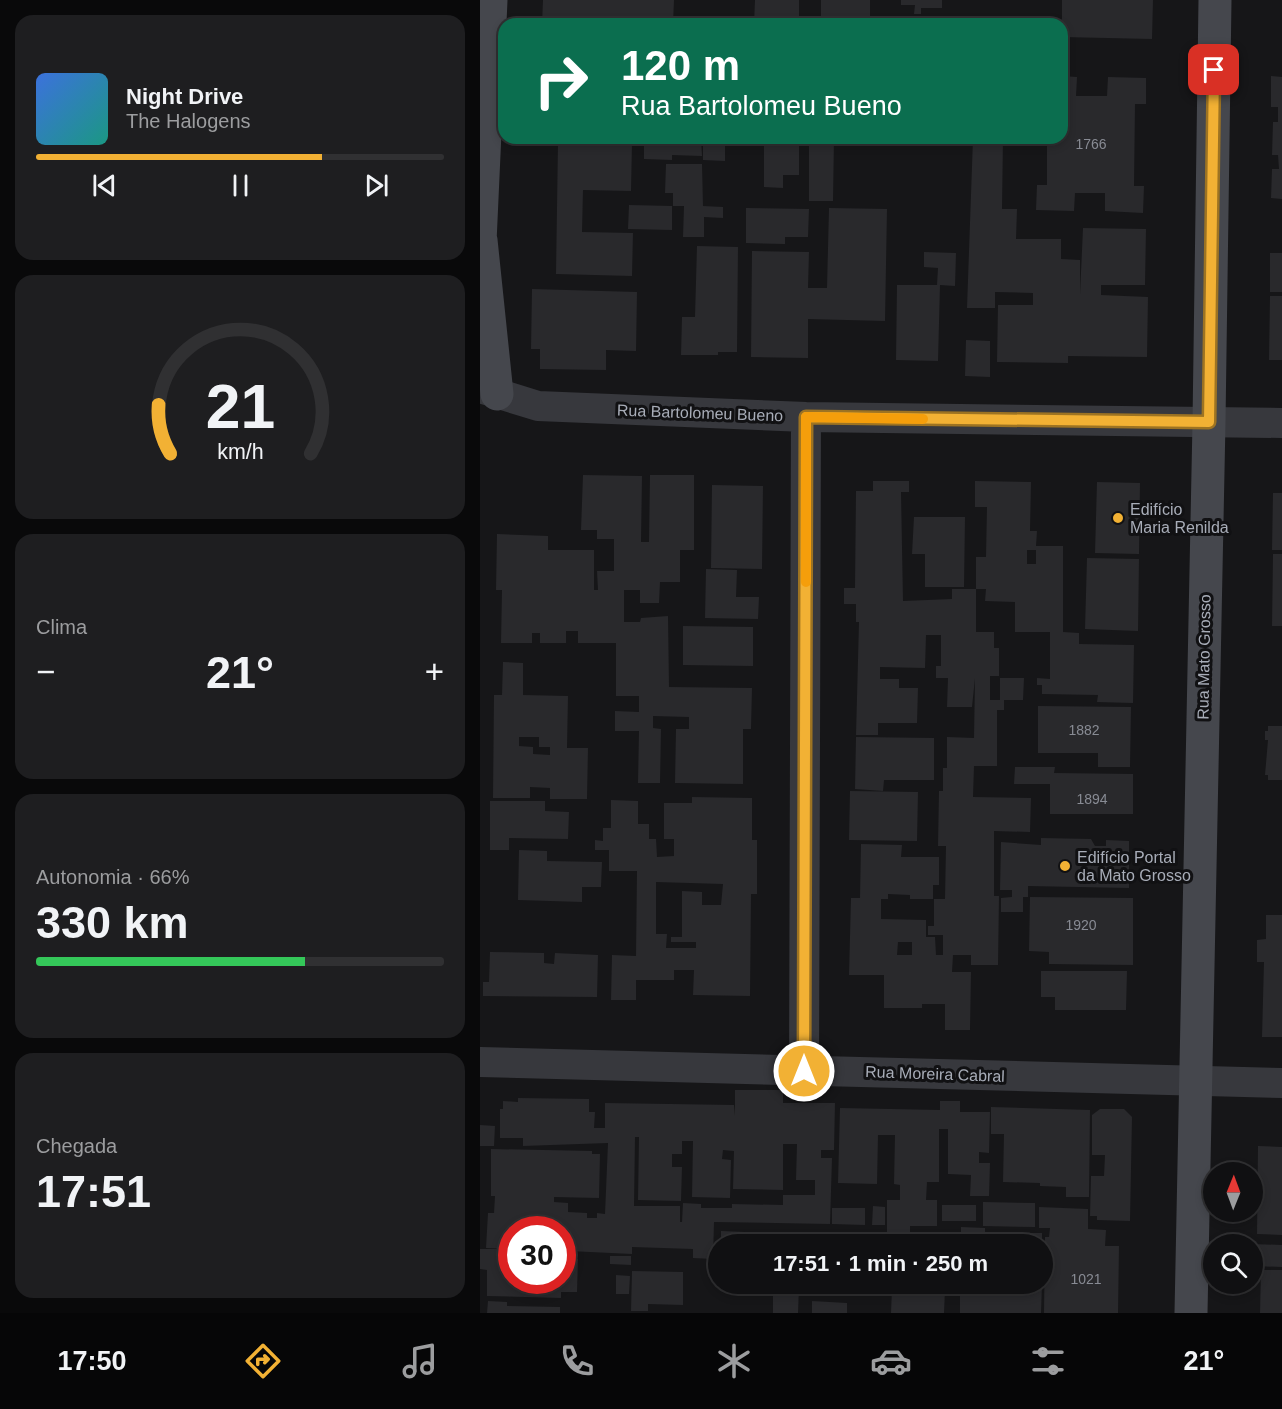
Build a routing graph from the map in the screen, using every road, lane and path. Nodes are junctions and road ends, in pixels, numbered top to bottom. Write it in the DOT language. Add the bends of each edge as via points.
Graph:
graph roads {
  1 [pos="491,0"];
  2 [pos="1215,0"];
  3 [pos="480,241"];
  4 [pos="488,391"];
  5 [pos="806,417"];
  6 [pos="1209,422"];
  7 [pos="1282,423"];
  8 [pos="480,1062"];
  9 [pos="804,1071"];
  10 [pos="1195,1081"];
  11 [pos="1282,1083"];
  12 [pos="1191,1313"];
  1 -- 3 [label="street"];
  2 -- 6 [label="street, Rua Mato Grosso"];
  3 -- 4 [label="street"];
  4 -- 5 [label="street, Rua Bartolomeu Bueno" via="538,406"];
  5 -- 6 [label="street, Rua Bartolomeu Bueno"];
  5 -- 9 [label="street"];
  6 -- 7 [label="street, Rua Bartolomeu Bueno"];
  6 -- 10 [label="street, Rua Mato Grosso"];
  8 -- 9 [label="street, Rua Moreira Cabral"];
  9 -- 10 [label="street, Rua Moreira Cabral"];
  10 -- 11 [label="street, Rua Moreira Cabral"];
  10 -- 12 [label="street, Rua Mato Grosso"];
}
